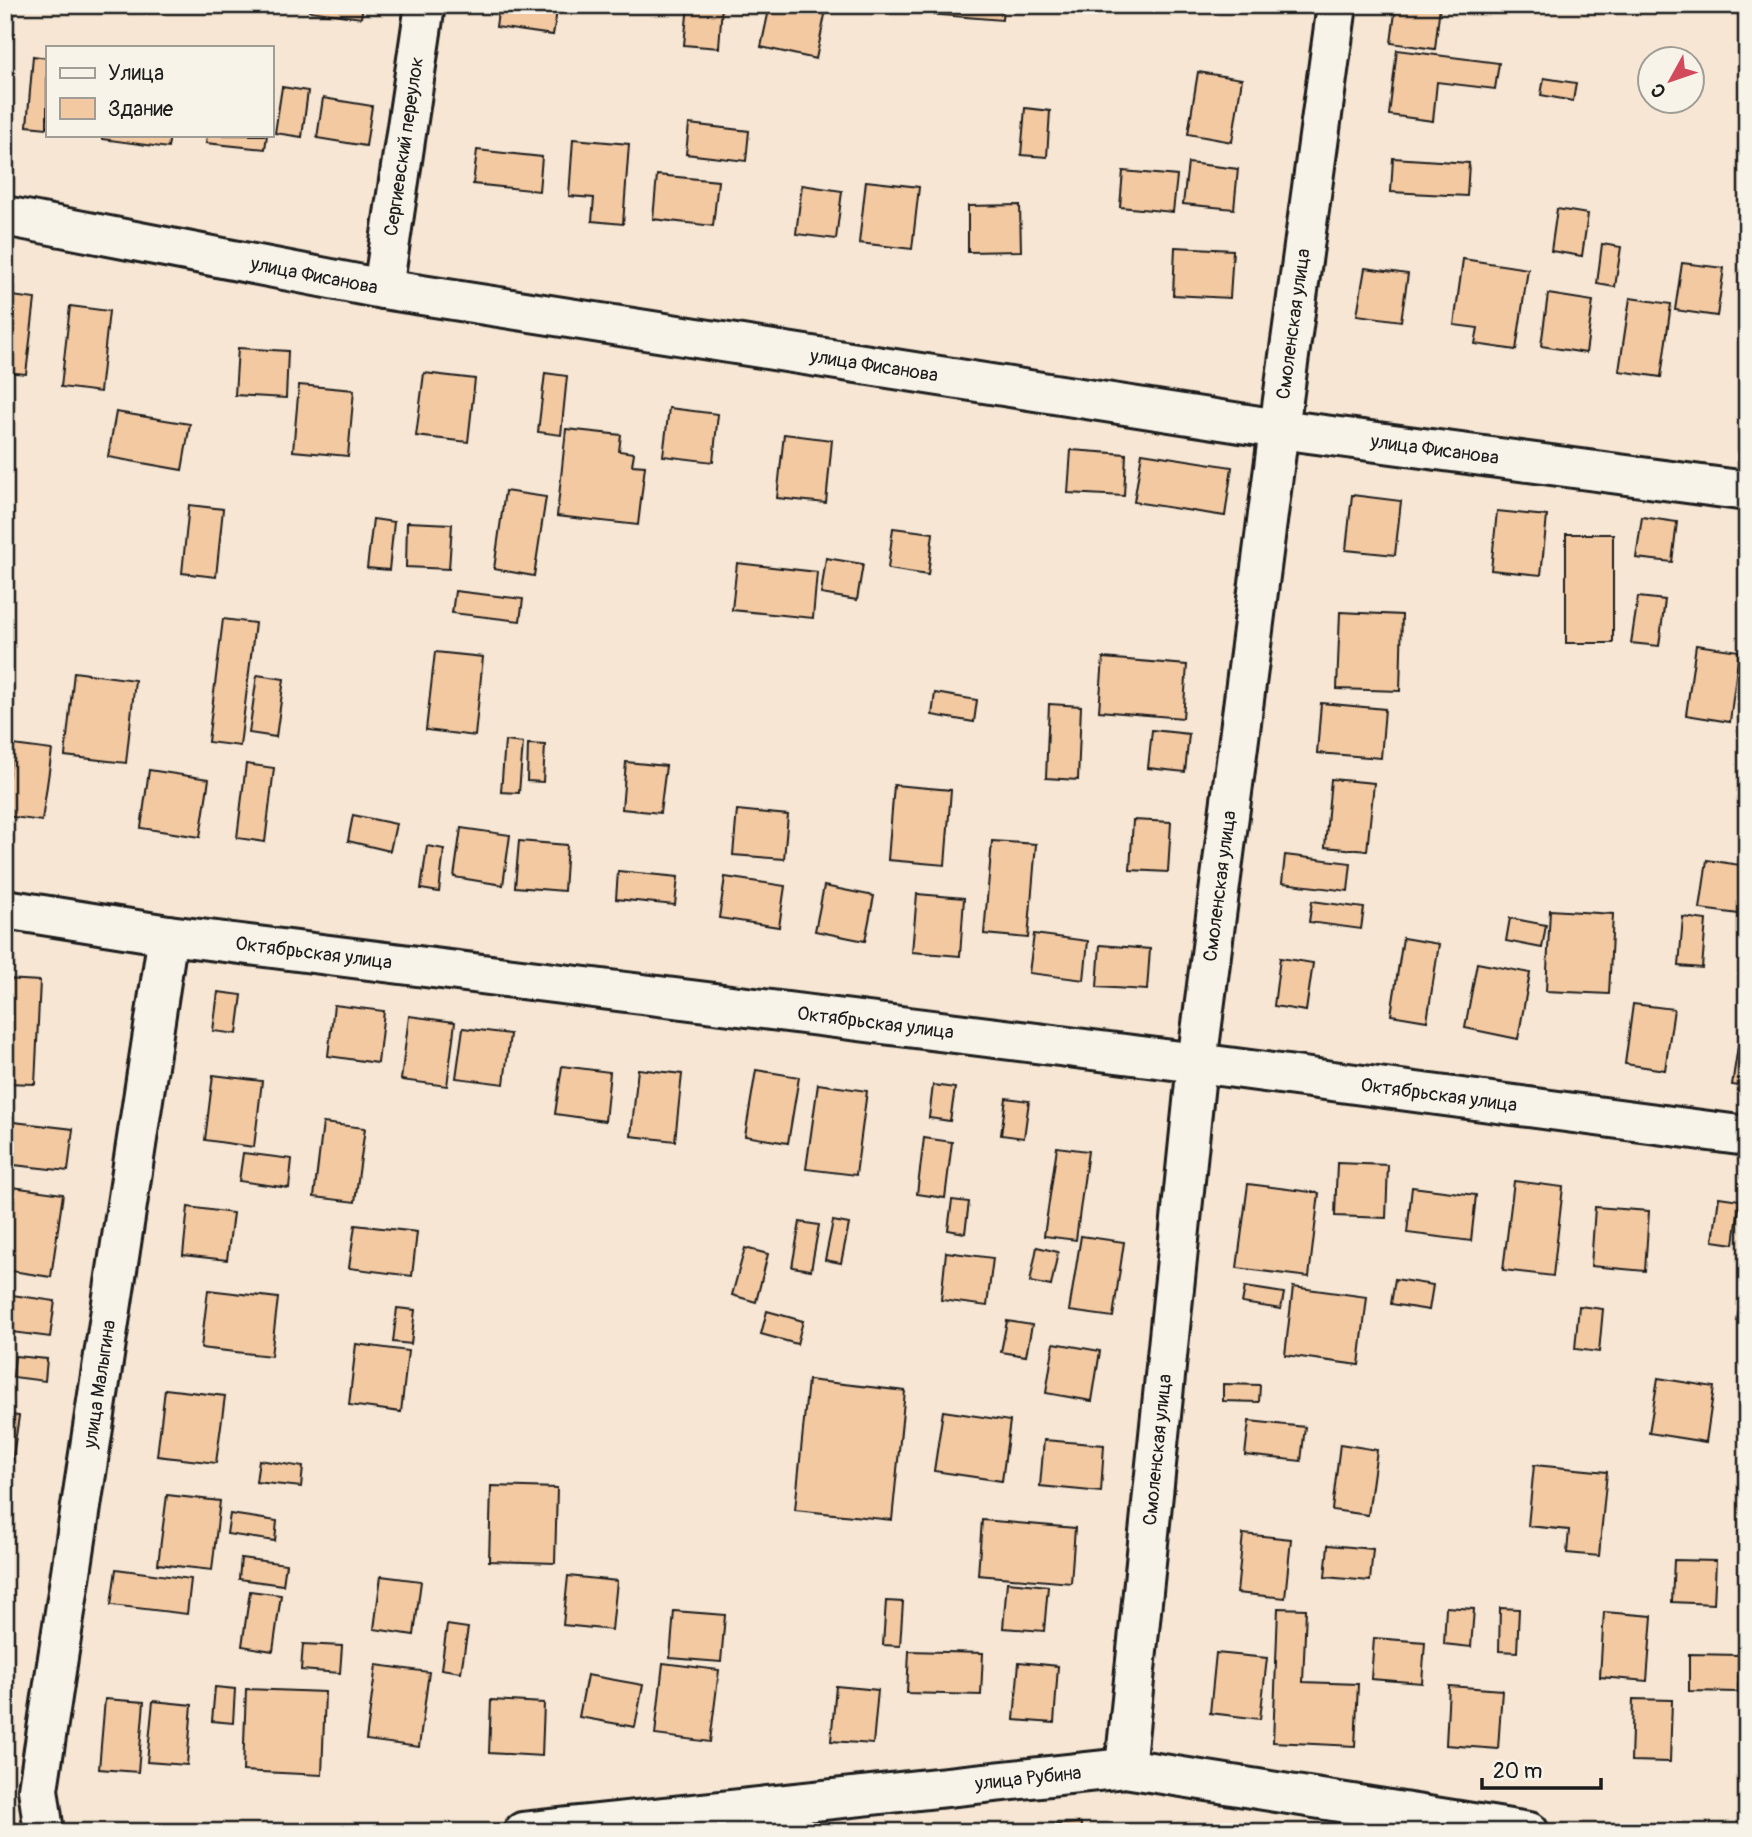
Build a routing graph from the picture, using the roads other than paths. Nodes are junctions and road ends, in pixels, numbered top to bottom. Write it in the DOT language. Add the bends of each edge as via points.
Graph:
graph roads {
  1 [pos="425,5"];
  2 [pos="1337,5"];
  3 [pos="5,216"];
  4 [pos="383,289"];
  5 [pos="1279,429"];
  6 [pos="1747,491"];
  7 [pos="5,909"];
  8 [pos="168,935"];
  9 [pos="1197,1063"];
  10 [pos="1747,1136"];
  11 [pos="1125,1768"];
  12 [pos="617,1827"];
  13 [pos="44,1832"];
  14 [pos="523,1832"];
  15 [pos="1528,1832"];
  1 -- 4 [label="street, Сергиевский переулок"];
  2 -- 5 [label="street, Смоленская улица"];
  3 -- 4 [label="street, улица Фисанова"];
  4 -- 5 [label="street, улица Фисанова"];
  5 -- 6 [label="street, улица Фисанова"];
  5 -- 9 [label="street, Смоленская улица"];
  7 -- 8 [label="street, Октябрьская улица"];
  8 -- 9 [label="street, Октябрьская улица"];
  8 -- 13 [label="street, улица Малыгина" via="38,1789"];
  9 -- 10 [label="street, Октябрьская улица"];
  9 -- 11 [label="street, Смоленская улица"];
  11 -- 12 [label="street, улица Рубина"];
  11 -- 15 [label="street, улица Рубина"];
  12 -- 14 [label="street, улица Рубина"];
}
